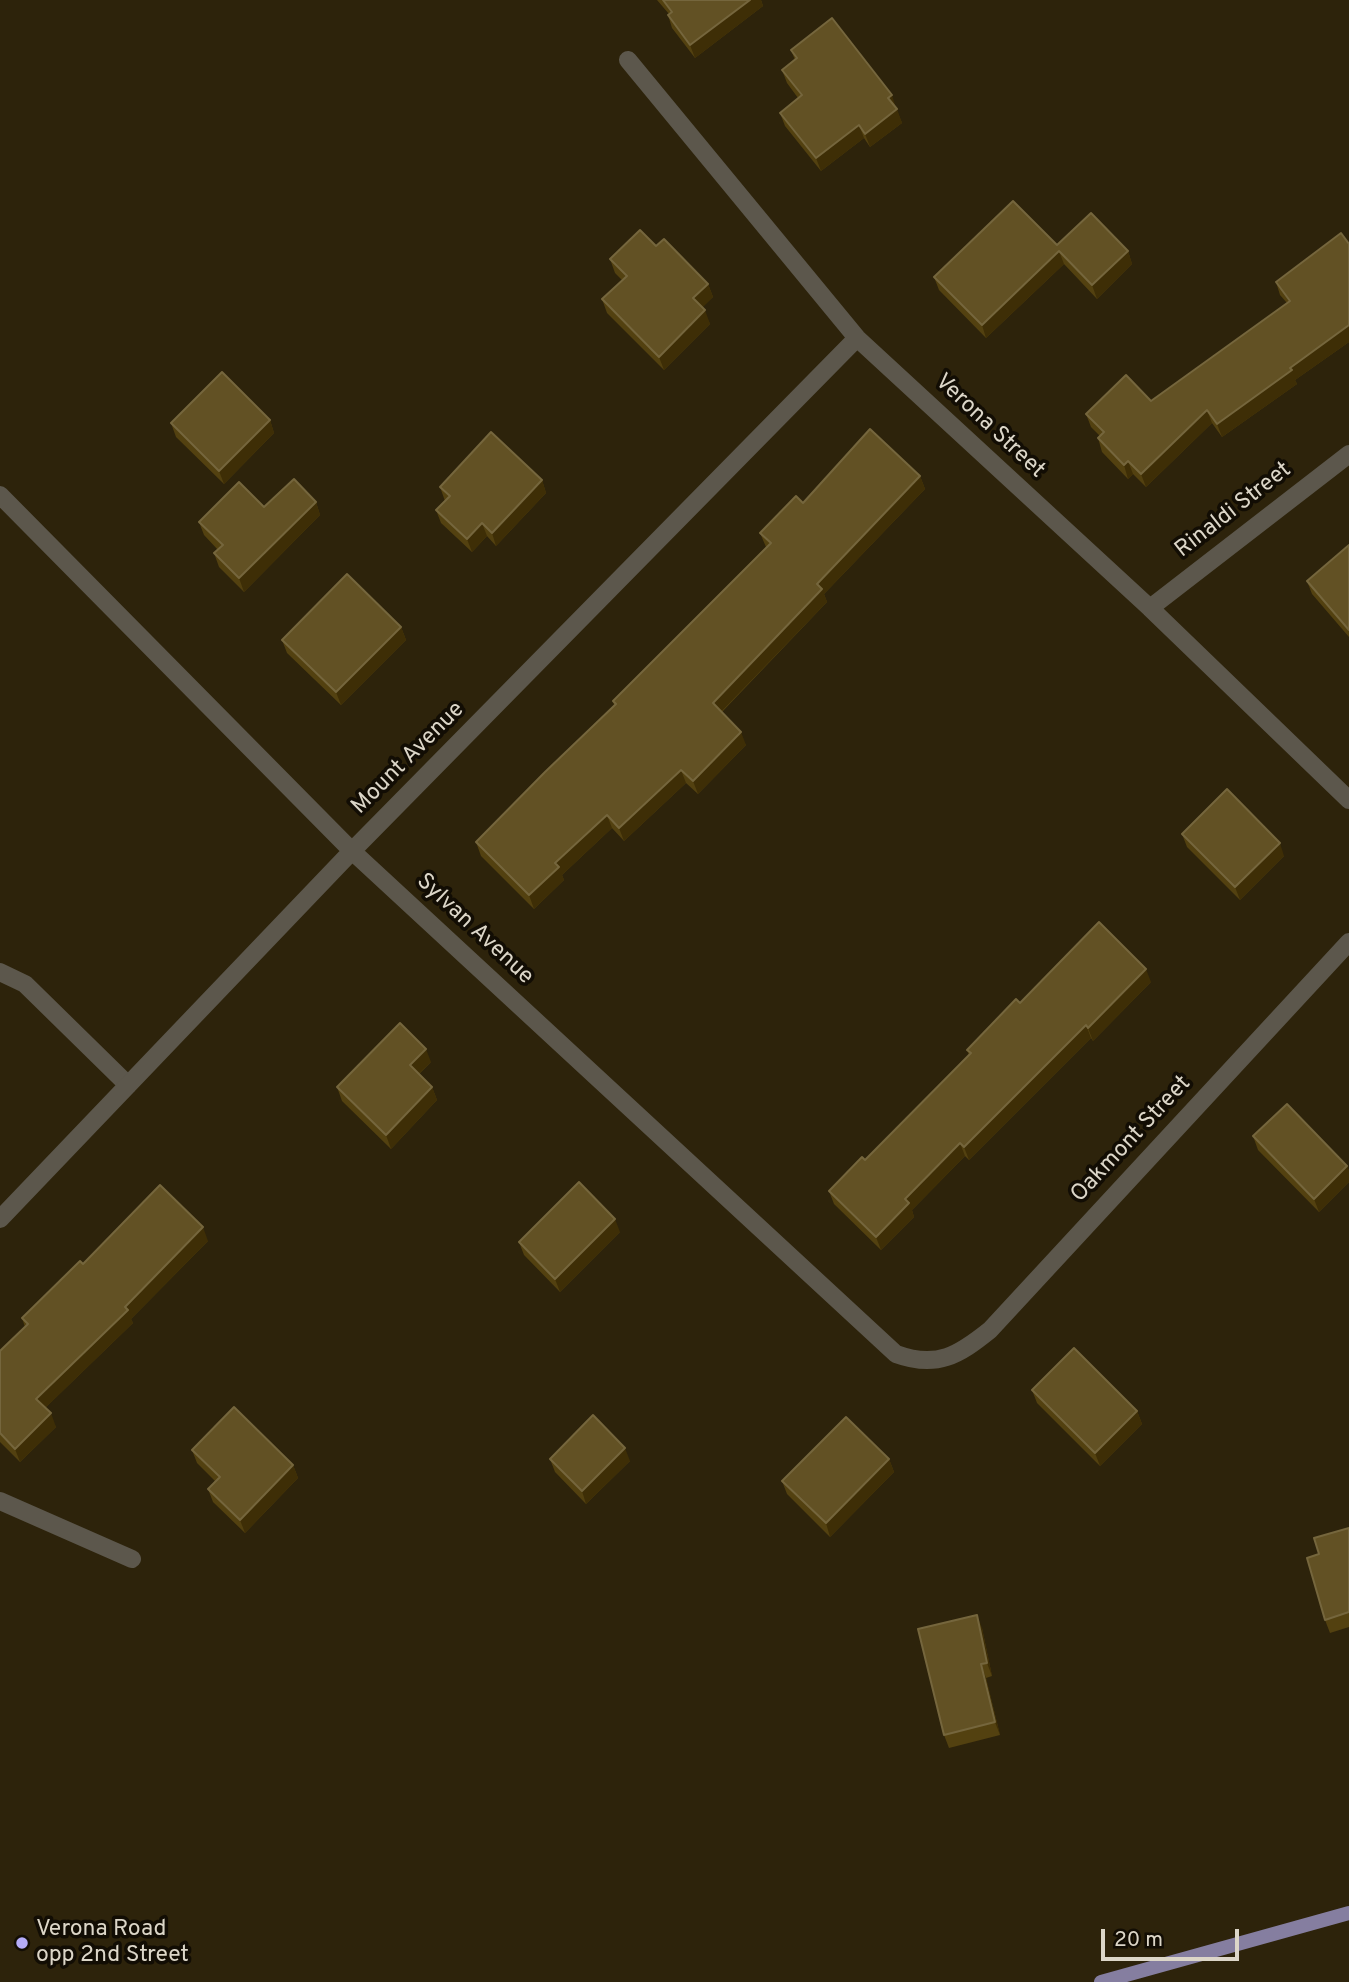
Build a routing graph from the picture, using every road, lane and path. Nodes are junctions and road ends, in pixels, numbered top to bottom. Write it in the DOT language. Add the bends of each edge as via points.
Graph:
graph roads {
  1 [pos="628,60"];
  2 [pos="857,338"];
  3 [pos="1349,454"];
  4 [pos="0,495"];
  5 [pos="1150,608"];
  6 [pos="1349,800"];
  7 [pos="352,851"];
  8 [pos="1349,942"];
  9 [pos="0,972"];
  10 [pos="128,1086"];
  11 [pos="0,1219"];
  12 [pos="941,1359"];
  13 [pos="0,1501"];
  14 [pos="132,1559"];
  1 -- 2 [label="street, Verona Street"];
  2 -- 5 [label="street, Verona Street"];
  2 -- 7 [label="street, Mount Avenue"];
  3 -- 5 [label="street, Rinaldi Street"];
  4 -- 7 [label="street, Sylvan Avenue"];
  5 -- 6 [label="street, Verona Street"];
  7 -- 10 [label="street, Mount Avenue"];
  7 -- 12 [label="street, Sylvan Avenue" via="896,1354 913,1360"];
  8 -- 12 [label="street, Oakmont Street" via="990,1330 965,1350"];
  9 -- 10 [label="street" via="25,984"];
  10 -- 11 [label="street, Mount Avenue"];
  13 -- 14 [label="street"];
}
